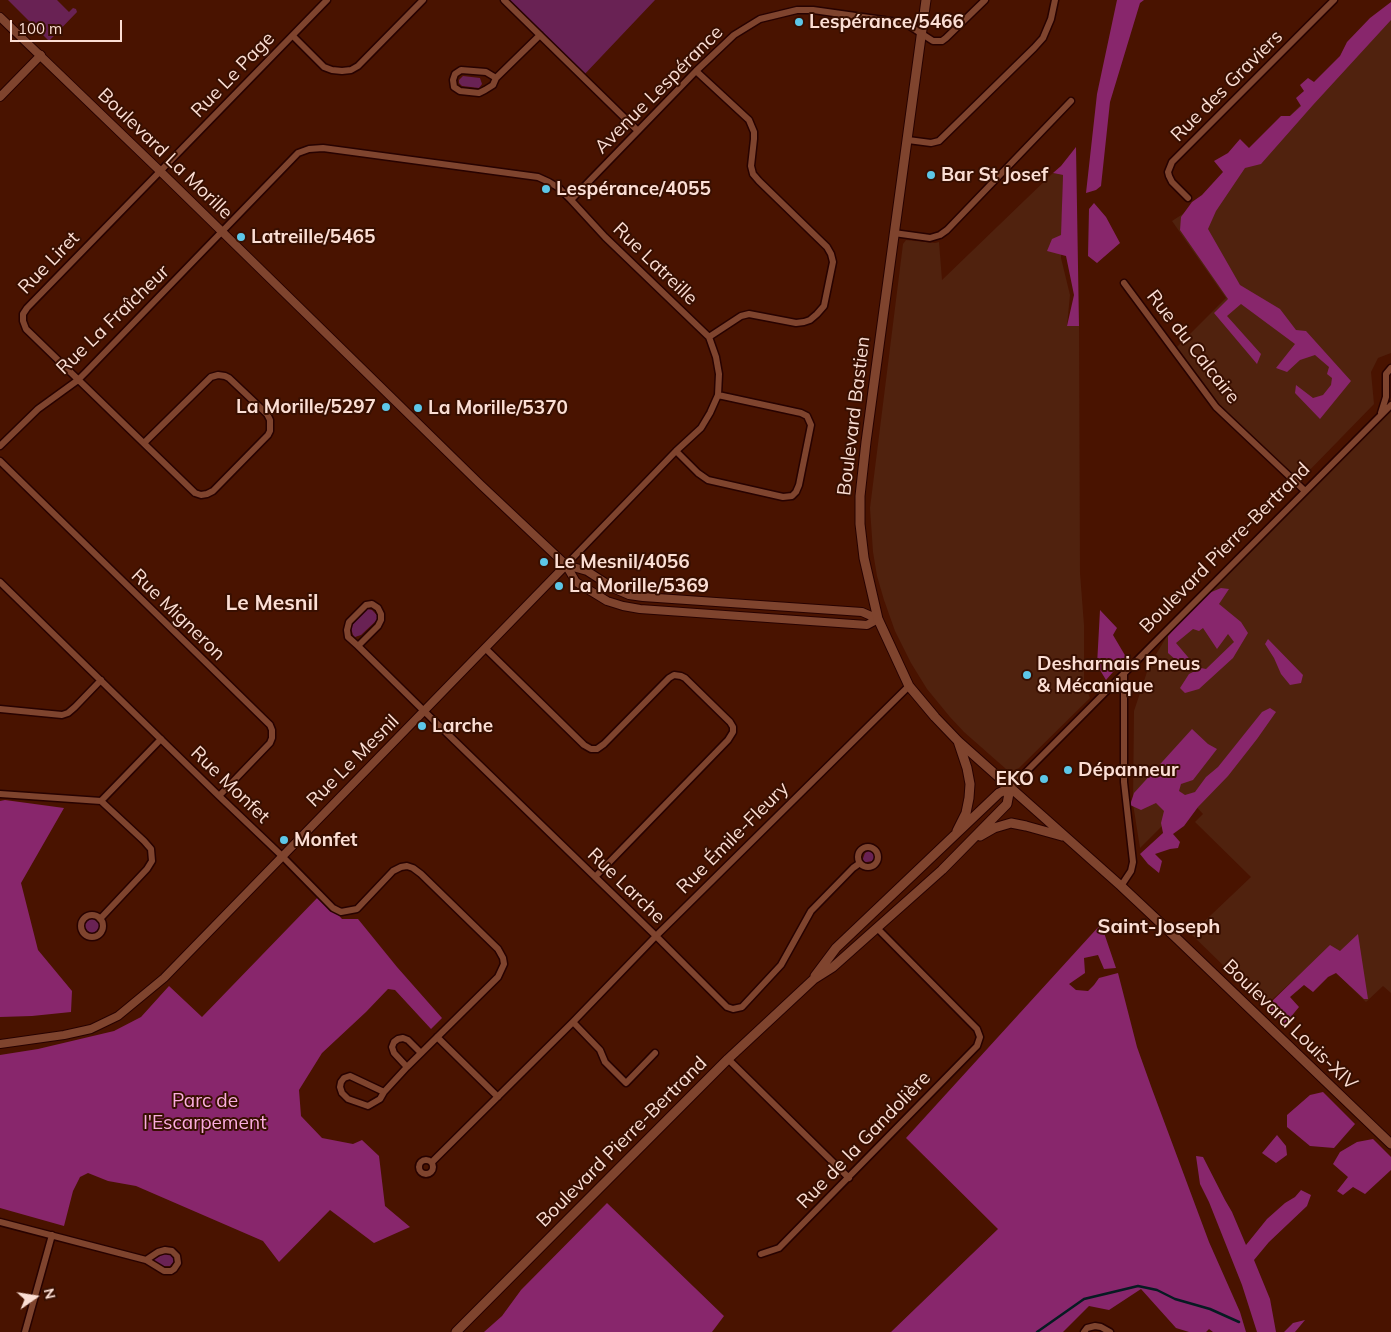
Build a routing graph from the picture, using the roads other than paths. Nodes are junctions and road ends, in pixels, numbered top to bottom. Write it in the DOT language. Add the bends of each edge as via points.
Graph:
graph roads {
  1 [pos="327,0"];
  2 [pos="424,0"];
  3 [pos="504,0"];
  4 [pos="926,0"];
  5 [pos="984,0"];
  6 [pos="1055,0"];
  7 [pos="1334,0"];
  8 [pos="0,17"];
  9 [pos="540,35"];
  10 [pos="921,35"];
  11 [pos="293,36"];
  12 [pos="40,55"];
  13 [pos="696,71"];
  14 [pos="496,78"];
  15 [pos="0,97"];
  16 [pos="1071,100"];
  17 [pos="638,131"];
  18 [pos="908,140"];
  19 [pos="160,171"];
  20 [pos="1188,198"];
  21 [pos="571,200"];
  22 [pos="222,232"];
  23 [pos="894,233"];
  24 [pos="1124,283"];
  25 [pos="709,337"];
  26 [pos="1391,368"];
  27 [pos="78,380"];
  28 [pos="718,394"];
  29 [pos="1391,405"];
  30 [pos="1379,416"];
  31 [pos="144,443"];
  32 [pos="0,446"];
  33 [pos="676,451"];
  34 [pos="0,461"];
  35 [pos="1305,490"];
  36 [pos="566,565"];
  37 [pos="0,582"];
  38 [pos="878,618"];
  39 [pos="358,646"];
  40 [pos="485,648"];
  41 [pos="1124,673"];
  42 [pos="101,680"];
  43 [pos="909,686"];
  44 [pos="0,709"];
  45 [pos="424,711"];
  46 [pos="161,739"];
  47 [pos="958,741"];
  48 [pos="1010,788"];
  49 [pos="0,794"];
  50 [pos="219,796"];
  51 [pos="101,801"];
  52 [pos="1066,837"];
  53 [pos="953,838"];
  54 [pos="969,842"];
  55 [pos="282,856"];
  56 [pos="860,863"];
  57 [pos="595,877"];
  58 [pos="1121,886"];
  59 [pos="100,919"];
  60 [pos="877,928"];
  61 [pos="656,936"];
  62 [pos="814,978"];
  63 [pos="573,1022"];
  64 [pos="437,1037"];
  65 [pos="0,1044"];
  66 [pos="421,1053"];
  67 [pos="655,1053"];
  68 [pos="728,1060"];
  69 [pos="407,1067"];
  70 [pos="384,1092"];
  71 [pos="498,1097"];
  72 [pos="1391,1144"];
  73 [pos="432,1162"];
  74 [pos="849,1178"];
  75 [pos="0,1222"];
  76 [pos="52,1235"];
  77 [pos="761,1254"];
  78 [pos="146,1260"];
  79 [pos="25,1332"];
  80 [pos="456,1332"];
  81 [pos="1084,1332"];
  82 [pos="1110,1332"];
  1 -- 11 [label="street, Rue Le Page"];
  2 -- 11 [label="street" via="351,70 324,67"];
  3 -- 9 [label="street"];
  4 -- 10 [label="main road, Boulevard Bastien"];
  5 -- 10 [label="street" via="942,41"];
  6 -- 18 [label="street" via="1043,38 939,140 931,143"];
  7 -- 20 [label="street, Rue des Graviers" via="1172,162 1169,176"];
  8 -- 12 [label="street, Boulevard La Morille"];
  9 -- 14 [label="street"];
  9 -- 17 [label="street"];
  10 -- 13 [label="street, Avenue Lespérance" via="905,23 797,10 760,20 734,35"];
  10 -- 18 [label="main road, Boulevard Bastien"];
  11 -- 19 [label="street, Rue Le Page"];
  12 -- 15 [label="street"];
  12 -- 19 [label="street, Boulevard La Morille"];
  13 -- 17 [label="street, Avenue Lespérance"];
  13 -- 25 [label="street" via="749,120 754,132 753,174 827,247 832,262 824,306 810,320 796,323 749,314"];
  14 -- 14 [label="street" via="486,72 462,70 455,74 453,80 454,87 460,91 479,93 493,85"];
  16 -- 23 [label="street" via="947,230 930,238"];
  17 -- 21 [label="street, Avenue Lespérance"];
  18 -- 23 [label="main road, Boulevard Bastien"];
  19 -- 22 [label="street, Boulevard La Morille"];
  19 -- 27 [label="street, Rue Liret" via="23,314 26,329"];
  21 -- 22 [label="street, Rue Latreille" via="559,188 538,177 323,148 309,149 298,153"];
  21 -- 25 [label="street, Rue Latreille"];
  22 -- 27 [label="street, Rue La Fraîcheur"];
  22 -- 36 [label="street, Boulevard La Morille"];
  23 -- 38 [label="main road, Boulevard Bastien" via="860,496 864,558"];
  24 -- 35 [label="street, Rue du Calcaire" via="1216,407"];
  25 -- 28 [label="street, Rue Latreille" via="719,374"];
  26 -- 30 [label="street, Boulevard Pierre-Bertrand" via="1386,374 1386,397"];
  27 -- 31 [label="street"];
  27 -- 32 [label="street, Rue La Fraîcheur" via="38,409"];
  28 -- 33 [label="street, Rue Latreille" via="701,428"];
  28 -- 33 [label="street" via="807,416 811,425 796,492 783,497 708,480"];
  29 -- 30 [label="street, Boulevard Pierre-Bertrand"];
  30 -- 35 [label="street, Boulevard Pierre-Bertrand"];
  31 -- 31 [label="street" via="195,493 208,494 268,435 270,420 229,378 218,375 211,377"];
  33 -- 36 [label="street, Rue Latreille"];
  34 -- 50 [label="street, Rue Migneron" via="270,725 270,743"];
  35 -- 41 [label="street, Boulevard Pierre-Bertrand"];
  36 -- 38 [label="street, Boulevard La Morille" via="587,571 629,595 862,612"];
  36 -- 38 [label="street, Boulevard La Morille" via="576,582 608,600 640,609 867,625"];
  36 -- 40 [label="street, Rue Le Mesnil"];
  37 -- 42 [label="street, Rue Monfet"];
  38 -- 43 [label="main road, Boulevard Bastien"];
  39 -- 39 [label="street, Rue Larche" via="382,620 378,608 372,604 366,605 349,622 348,637"];
  39 -- 45 [label="street, Rue Larche"];
  40 -- 45 [label="street, Rue Le Mesnil"];
  40 -- 57 [label="street" via="584,746 591,749 604,744 674,676 686,678 733,727 728,740"];
  41 -- 48 [label="street, Boulevard Pierre-Bertrand"];
  41 -- 58 [label="street" via="1124,782 1133,862"];
  42 -- 44 [label="street" via="68,713"];
  42 -- 46 [label="street, Rue Monfet"];
  43 -- 47 [label="main road, Boulevard Bastien"];
  43 -- 61 [label="street, Rue Émile-Fleury"];
  45 -- 55 [label="street, Rue Le Mesnil"];
  45 -- 57 [label="street, Rue Larche"];
  46 -- 50 [label="street, Rue Monfet"];
  46 -- 51 [label="street"];
  47 -- 48 [label="main road, Boulevard Bastien"];
  47 -- 53 [label="main road" via="970,791 966,813"];
  48 -- 52 [label="main road, Boulevard Louis-XIV"];
  48 -- 53 [label="main road, Boulevard Pierre-Bertrand" via="999,793"];
  48 -- 54 [label="main road, Boulevard Pierre-Bertrand" via="1007,804"];
  49 -- 51 [label="street"];
  50 -- 55 [label="street, Rue Monfet"];
  51 -- 59 [label="street" via="151,849 152,861"];
  52 -- 54 [label="main road" via="1010,823"];
  52 -- 58 [label="main road, Boulevard Louis-XIV"];
  53 -- 62 [label="main road, Boulevard Pierre-Bertrand" via="836,948"];
  54 -- 60 [label="main road, Boulevard Pierre-Bertrand"];
  55 -- 64 [label="street, Rue Monfet" via="333,908 341,912 357,909 393,871 400,867 413,868 498,949 504,964 498,977"];
  55 -- 65 [label="street, Rue Le Mesnil" via="164,978 118,1016 91,1029 64,1036"];
  56 -- 61 [label="street, Rue Larche" via="811,911 782,965 742,1007 726,1007"];
  57 -- 61 [label="street, Rue Larche"];
  58 -- 72 [label="main road, Boulevard Louis-XIV"];
  60 -- 62 [label="main road, Boulevard Pierre-Bertrand" via="833,967"];
  60 -- 74 [label="street, Rue de la Gandolière" via="977,1029 980,1037 977,1046"];
  61 -- 63 [label="street, Rue Émile-Fleury"];
  62 -- 68 [label="main road, Boulevard Pierre-Bertrand"];
  63 -- 67 [label="street" via="626,1082"];
  63 -- 71 [label="street, Rue Émile-Fleury"];
  64 -- 66 [label="street"];
  64 -- 71 [label="street"];
  66 -- 69 [label="street"];
  66 -- 69 [label="street" via="408,1040 403,1038 394,1042 394,1053"];
  68 -- 74 [label="street"];
  68 -- 80 [label="main road, Boulevard Pierre-Bertrand"];
  69 -- 70 [label="street"];
  70 -- 70 [label="street" via="350,1076 344,1078 340,1087 348,1099 368,1106 380,1099"];
  71 -- 73 [label="street, Rue Émile-Fleury"];
  74 -- 77 [label="street, Rue de la Gandolière" via="779,1248"];
  75 -- 76 [label="street"];
  76 -- 78 [label="street"];
  76 -- 79 [label="street"];
  78 -- 78 [label="street" via="168,1272 178,1263 177,1256 168,1250"];
  81 -- 82 [label="street" via="1095,1326"];
}
